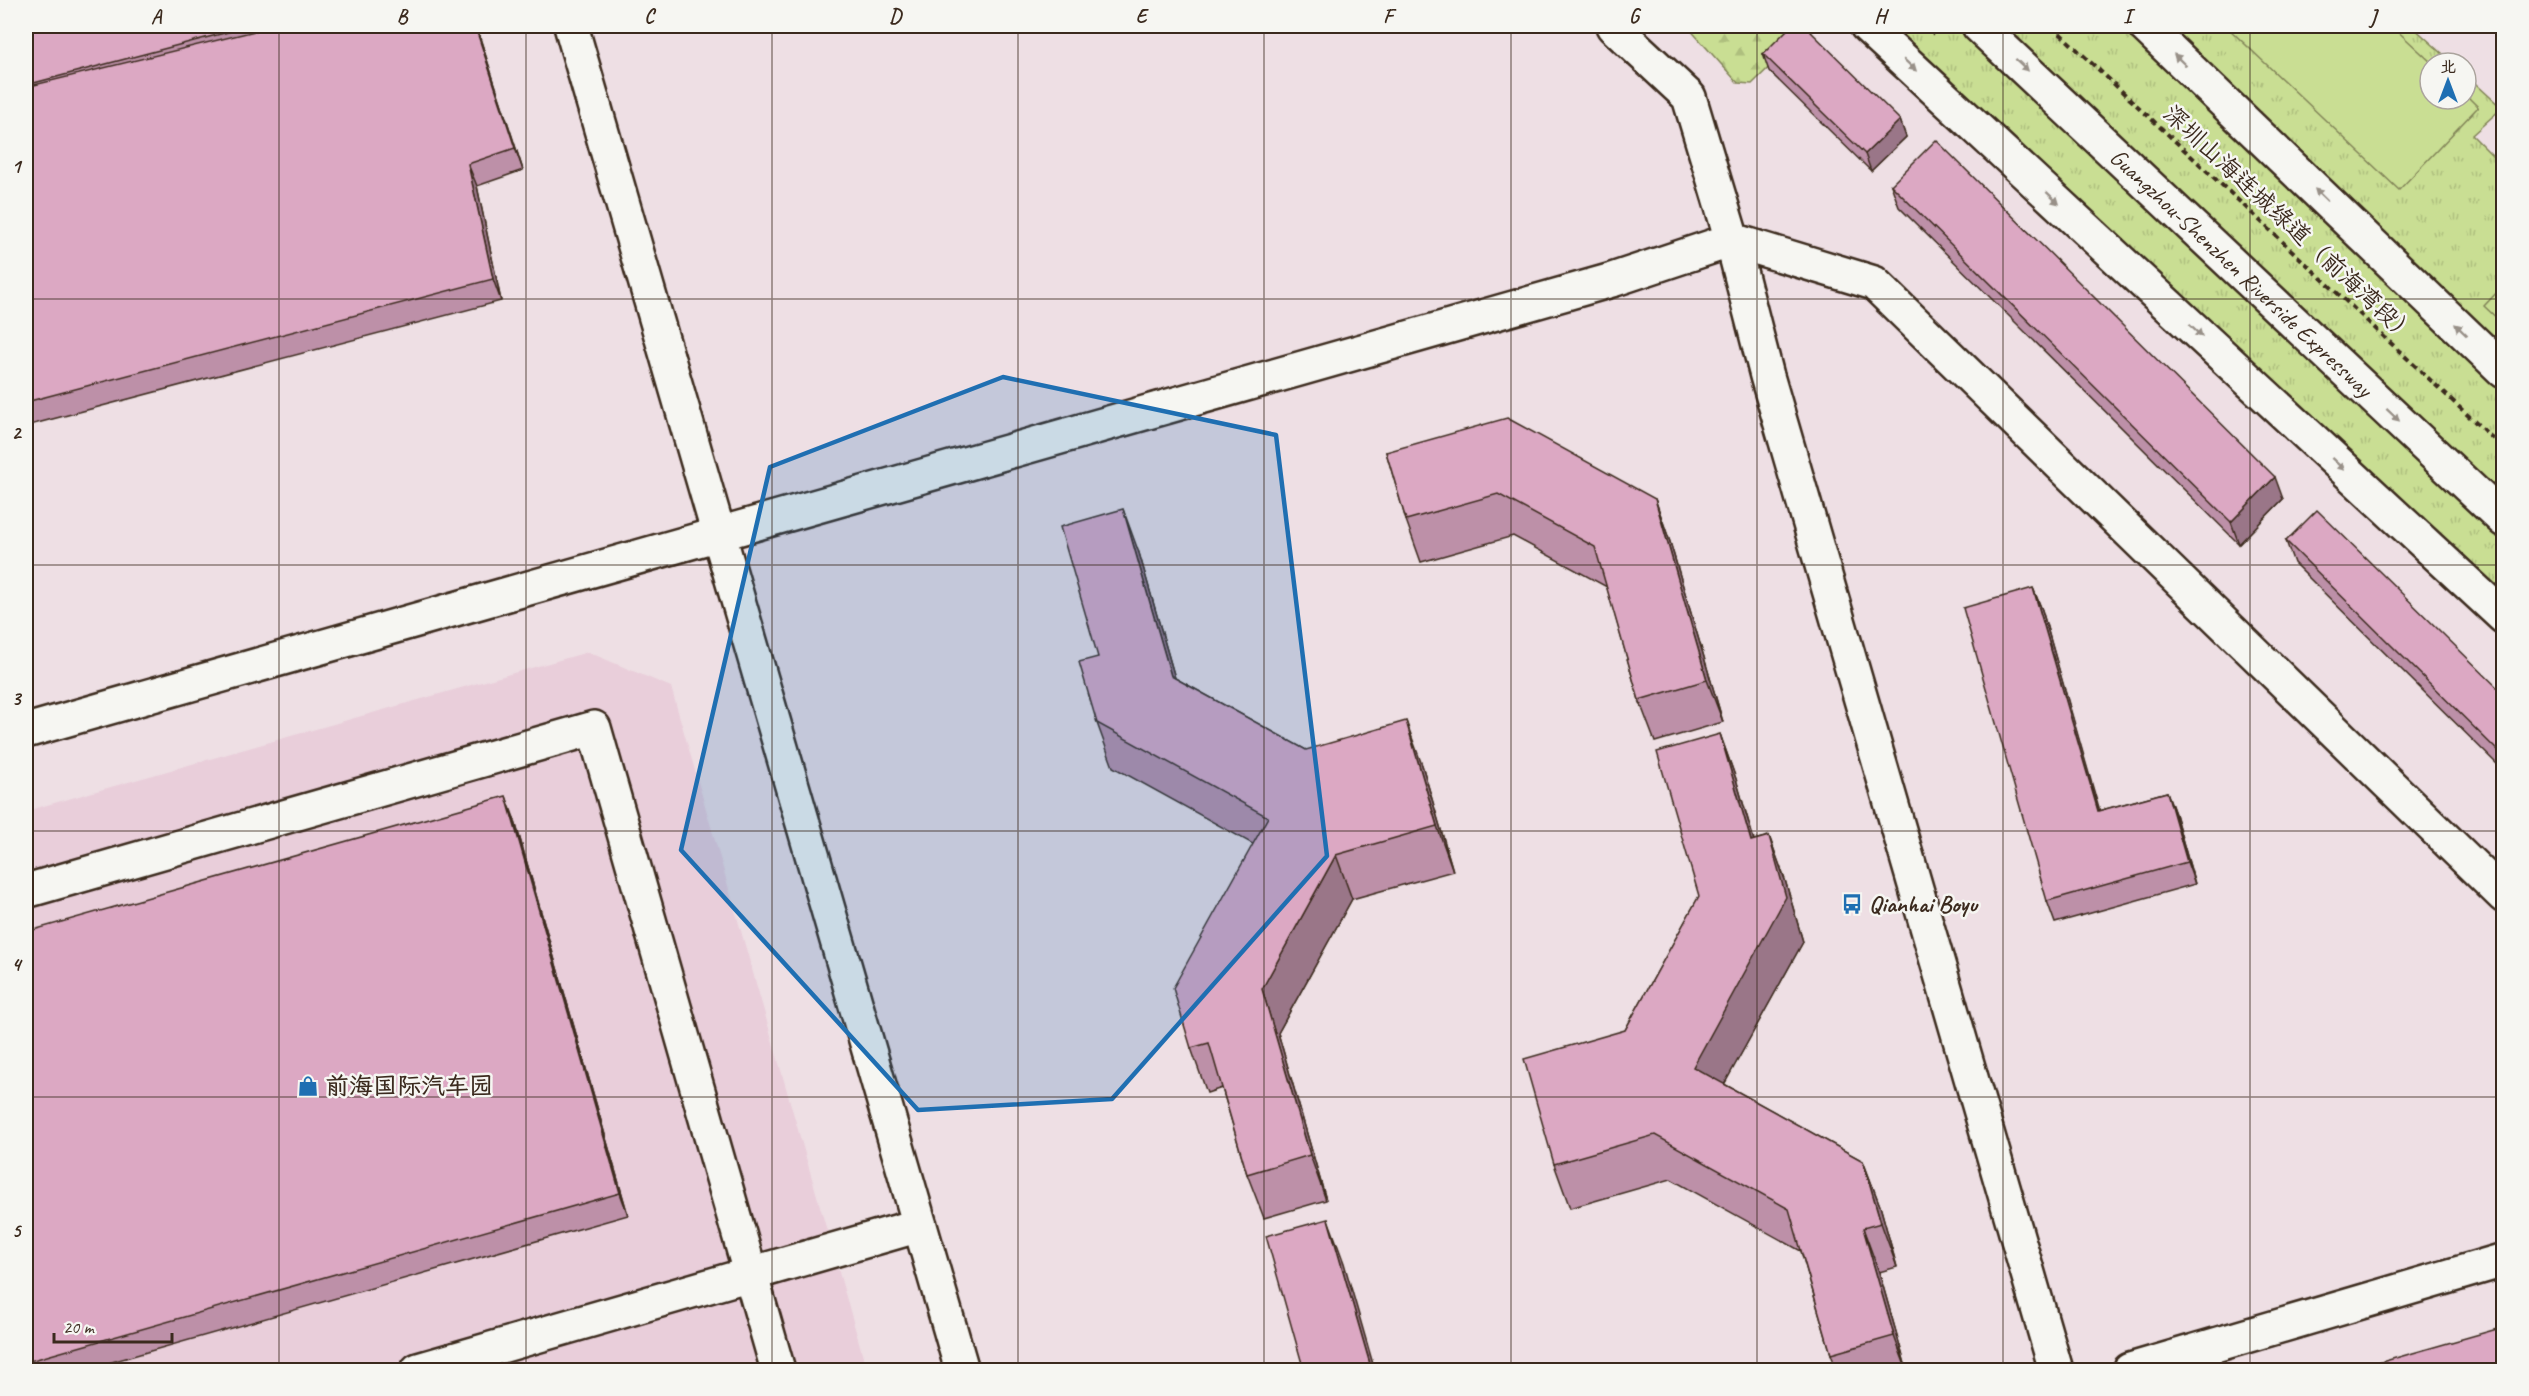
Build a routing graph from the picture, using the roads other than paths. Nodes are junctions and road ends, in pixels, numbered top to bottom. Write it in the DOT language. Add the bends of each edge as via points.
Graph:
graph roads {
  1 [pos="572,26"];
  2 [pos="1613,26"];
  3 [pos="1867,26"];
  4 [pos="1979,26"];
  5 [pos="2145,26"];
  6 [pos="1732,240"];
  7 [pos="2504,370"];
  8 [pos="2504,520"];
  9 [pos="720,534"];
  10 [pos="2504,617"];
  11 [pos="26,731"];
  12 [pos="26,891"];
  13 [pos="2504,896"];
  14 [pos="920,1225"];
  15 [pos="2504,1260"];
  16 [pos="751,1274"];
  17 [pos="418,1371"];
  18 [pos="778,1371"];
  19 [pos="962,1371"];
  20 [pos="2056,1371"];
  21 [pos="2130,1371"];
  1 -- 9 [label="main road"];
  2 -- 6 [label="main road" via="1689,97"];
  3 -- 10 [label="main road, one-way"];
  4 -- 8 [label="main road, Guangzhou-Shenzhen Riverside Expressway, one-way"];
  7 -- 5 [label="main road, one-way"];
  6 -- 9 [label="main road" via="1612,280"];
  6 -- 13 [label="main road" via="1874,283"];
  6 -- 20 [label="main road" via="1770,388"];
  9 -- 11 [label="main road"];
  9 -- 14 [label="main road"];
  12 -- 16 [label="main road" via="594,728"];
  14 -- 16 [label="main road"];
  14 -- 19 [label="main road"];
  15 -- 21 [label="main road"];
  16 -- 17 [label="main road"];
  16 -- 18 [label="main road"];
}
